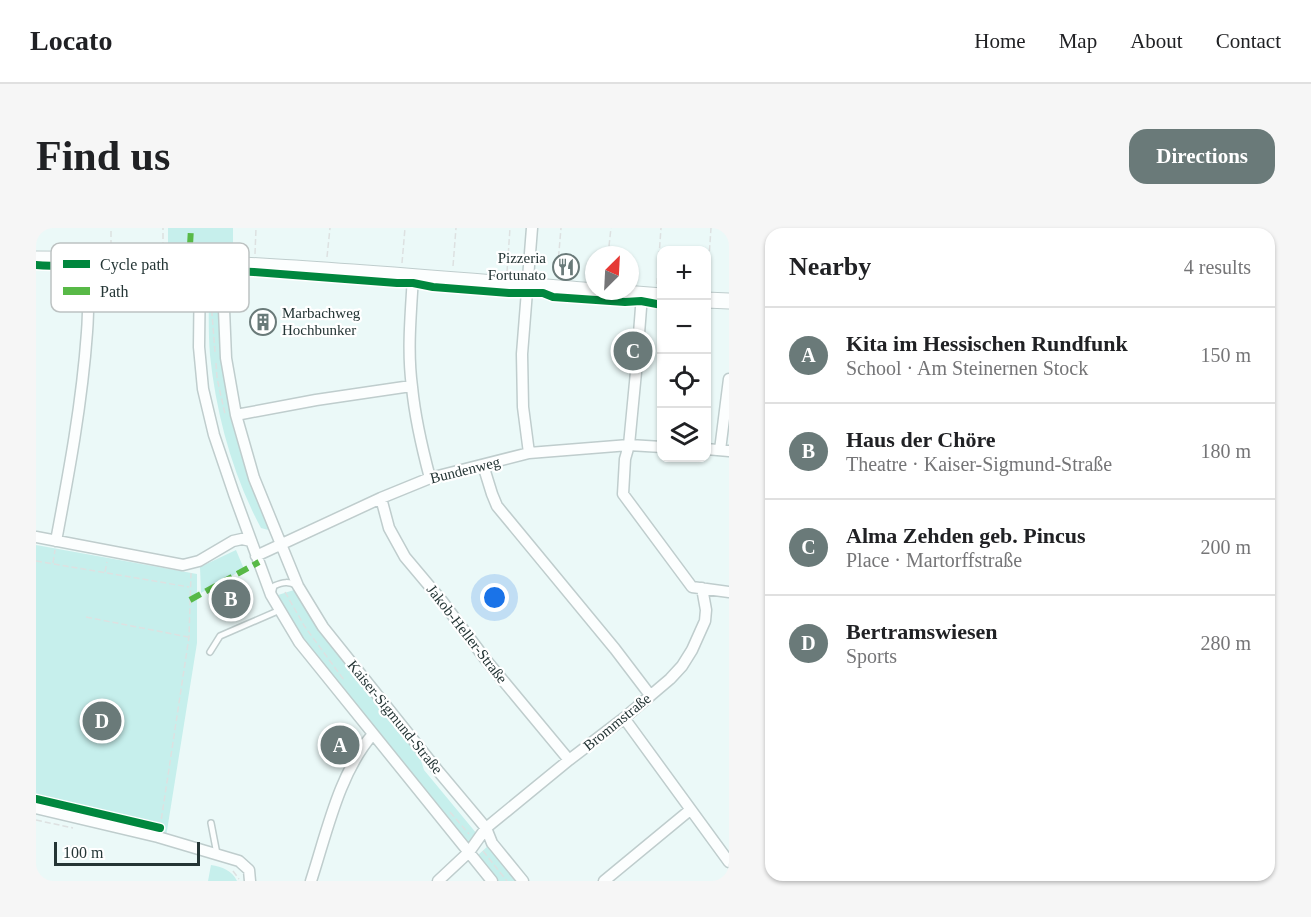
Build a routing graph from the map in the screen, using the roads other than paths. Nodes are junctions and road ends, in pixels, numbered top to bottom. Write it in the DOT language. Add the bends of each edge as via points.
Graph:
graph roads {
  1 [pos="532,228"];
  2 [pos="249,265"];
  3 [pos="408,271"];
  4 [pos="527,285"];
  5 [pos="585,290"];
  6 [pos="657,291"];
  7 [pos="639,295"];
  8 [pos="642,295"];
  9 [pos="711,300"];
  10 [pos="729,301"];
  11 [pos="87,312"];
  12 [pos="199,312"];
  13 [pos="224,312"];
  14 [pos="729,379"];
  15 [pos="411,386"];
  16 [pos="236,416"];
  17 [pos="629,446"];
  18 [pos="657,447"];
  19 [pos="725,450"];
  20 [pos="529,453"];
  21 [pos="483,465"];
  22 [pos="430,478"];
  23 [pos="381,498"];
  24 [pos="36,537"];
  25 [pos="56,541"];
  26 [pos="251,541"];
  27 [pos="281,543"];
  28 [pos="256,556"];
  29 [pos="298,586"];
  30 [pos="702,588"];
  31 [pos="729,592"];
  32 [pos="271,595"];
  33 [pos="280,610"];
  34 [pos="210,652"];
  35 [pos="650,695"];
  36 [pos="624,718"];
  37 [pos="373,734"];
  38 [pos="570,760"];
  39 [pos="36,808"];
  40 [pos="690,810"];
  41 [pos="211,823"];
  42 [pos="486,828"];
  43 [pos="469,852"];
  44 [pos="217,854"];
  45 [pos="729,862"];
  46 [pos="250,881"];
  47 [pos="311,881"];
  48 [pos="438,881"];
  49 [pos="492,881"];
  50 [pos="523,881"];
  51 [pos="604,881"];
  1 -- 4 [label="street"];
  2 -- 3 [label="main road"];
  3 -- 4 [label="main road"];
  3 -- 15 [label="street"];
  4 -- 5 [label="main road"];
  4 -- 20 [label="street" via="522,354"];
  6 -- 8 [label="main road"];
  7 -- 8 [label="main road"];
  8 -- 17 [label="street"];
  9 -- 10 [label="main road"];
  11 -- 25 [label="street" via="73,450"];
  12 -- 26 [label="street, Kaiser-Sigmund-Straße" via="203,388 214,435"];
  13 -- 16 [label="street, Kaiser-Sigmund-Straße" via="226,358"];
  14 -- 19 [label="street"];
  15 -- 16 [label="street"];
  15 -- 22 [label="street"];
  16 -- 27 [label="street, Kaiser-Sigmund-Straße" via="254,478"];
  17 -- 18 [label="street, Bundenweg"];
  17 -- 20 [label="street, Bundenweg"];
  17 -- 30 [label="street" via="623,494 692,587"];
  20 -- 21 [label="street, Bundenweg"];
  21 -- 22 [label="street, Bundenweg"];
  21 -- 35 [label="street" via="497,506"];
  22 -- 23 [label="street, Bundenweg"];
  23 -- 27 [label="street, Bundenweg"];
  23 -- 38 [label="street, Jakob-Heller-Straße" via="389,528 405,557"];
  24 -- 25 [label="street"];
  25 -- 26 [label="street" via="183,565 199,561 232,541"];
  26 -- 28 [label="street, Kaiser-Sigmund-Straße"];
  27 -- 28 [label="street"];
  27 -- 29 [label="street, Kaiser-Sigmund-Straße"];
  28 -- 32 [label="street, Kaiser-Sigmund-Straße"];
  29 -- 32 [label="lane" via="280,583"];
  29 -- 42 [label="street, Kaiser-Sigmund-Straße" via="323,627"];
  30 -- 31 [label="street"];
  30 -- 35 [label="street, Brommstraße" via="705,621 692,650 670,679"];
  32 -- 33 [label="street, Kaiser-Sigmund-Straße"];
  33 -- 34 [label="lane" via="220,636"];
  33 -- 37 [label="street, Kaiser-Sigmund-Straße" via="299,642"];
  35 -- 36 [label="street, Brommstraße"];
  36 -- 38 [label="street, Brommstraße"];
  36 -- 40 [label="street"];
  37 -- 43 [label="street, Kaiser-Sigmund-Straße"];
  37 -- 47 [label="street" via="341,786"];
  38 -- 42 [label="street, Brommstraße"];
  39 -- 44 [label="street"];
  40 -- 45 [label="street"];
  40 -- 51 [label="street"];
  41 -- 44 [label="lane"];
  42 -- 43 [label="street"];
  42 -- 50 [label="street, Kaiser-Sigmund-Straße" via="492,843"];
  43 -- 48 [label="street"];
  43 -- 49 [label="street, Kaiser-Sigmund-Straße"];
  44 -- 46 [label="street" via="240,861 249,870"];
}
